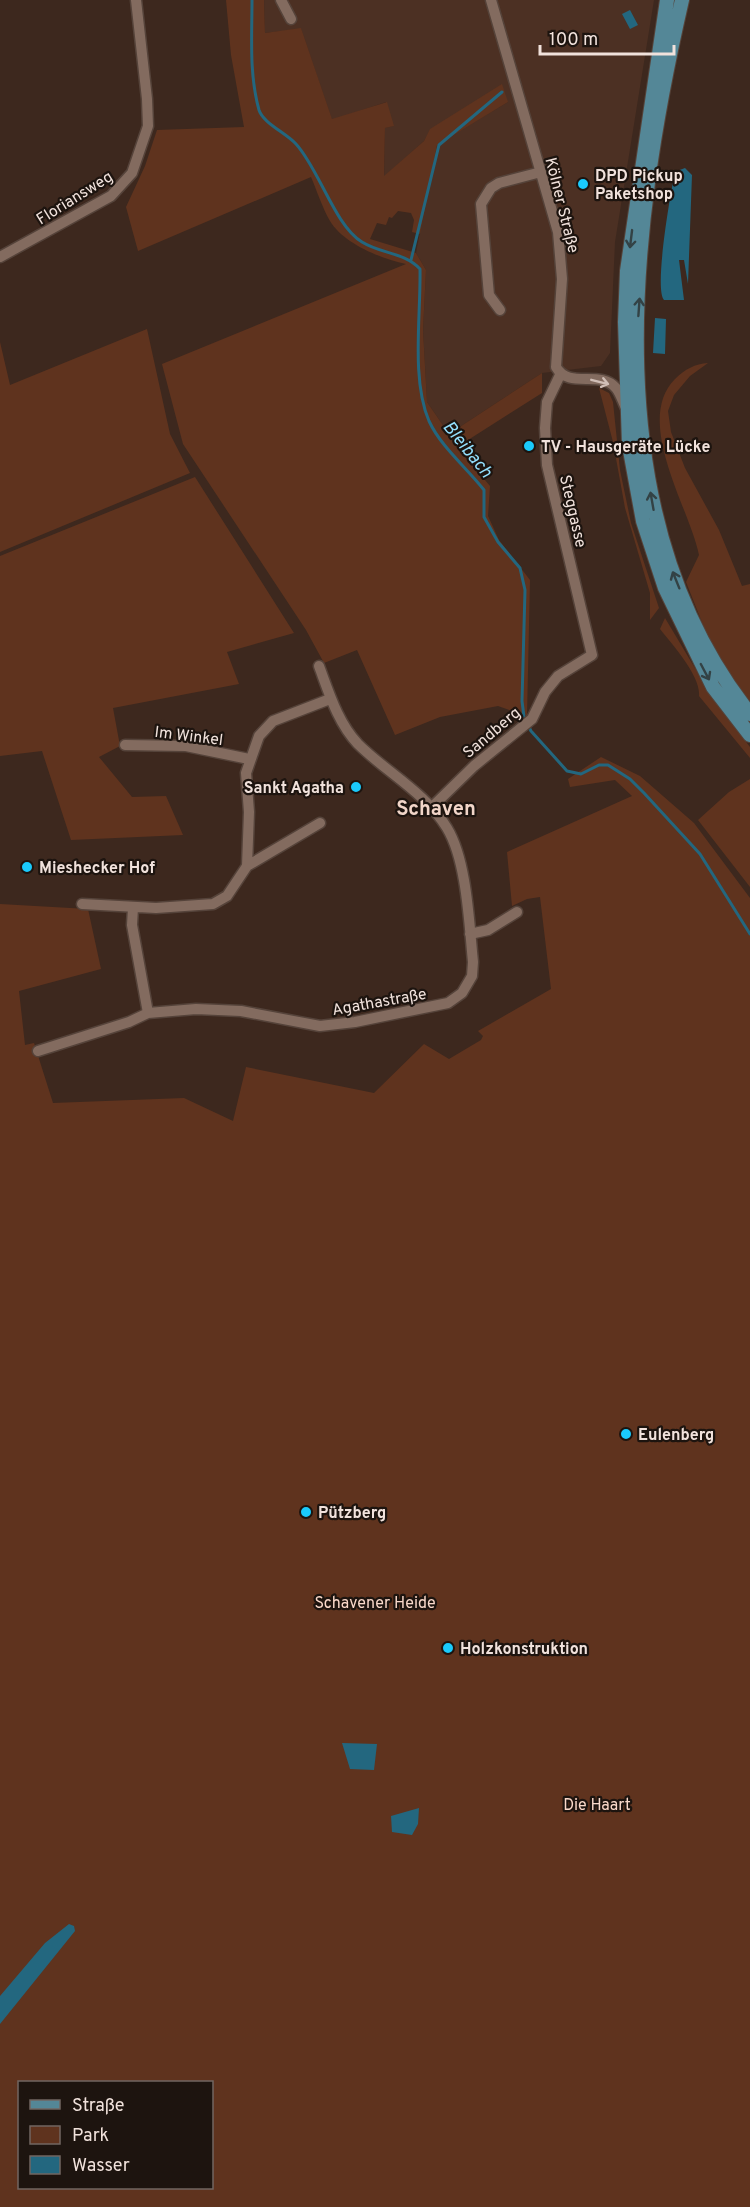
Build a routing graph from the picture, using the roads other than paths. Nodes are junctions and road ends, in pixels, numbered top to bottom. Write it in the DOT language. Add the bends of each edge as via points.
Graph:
graph roads {
  1 [pos="136,0"];
  2 [pos="281,0"];
  3 [pos="491,0"];
  4 [pos="667,0"];
  5 [pos="682,0"];
  6 [pos="291,19"];
  7 [pos="541,172"];
  8 [pos="0,257"];
  9 [pos="500,310"];
  10 [pos="560,375"];
  11 [pos="627,410"];
  12 [pos="591,655"];
  13 [pos="319,666"];
  14 [pos="330,699"];
  15 [pos="750,714"];
  16 [pos="750,735"];
  17 [pos="125,745"];
  18 [pos="249,759"];
  19 [pos="432,807"];
  20 [pos="320,823"];
  21 [pos="247,866"];
  22 [pos="82,904"];
  23 [pos="133,908"];
  24 [pos="517,912"];
  25 [pos="470,934"];
  26 [pos="148,1013"];
  27 [pos="38,1051"];
  1 -- 8 [label="street, Floriansweg" via="148,126 132,173 111,196"];
  2 -- 6 [label="street"];
  3 -- 7 [label="street, Kölner Straße"];
  4 -- 11 [label="main road, one-way" via="627,271"];
  15 -- 5 [label="main road, one-way" via="707,650 667,558 643,445 637,327 646,198 666,71"];
  7 -- 9 [label="street" via="499,183 490,188 481,204 489,295"];
  7 -- 10 [label="street, Kölner Straße" via="562,257 555,359"];
  10 -- 11 [label="street, one-way" via="604,380 616,388"];
  10 -- 12 [label="street, Steggasse" via="547,402 548,465"];
  11 -- 16 [label="main road, one-way" via="632,476 665,588 713,687"];
  12 -- 19 [label="street, Sandberg" via="550,684 528,722"];
  13 -- 14 [label="street, Agathastraße"];
  14 -- 18 [label="street" via="273,720 259,736"];
  14 -- 19 [label="street, Agathastraße" via="356,742"];
  17 -- 18 [label="street, Im Winkel" via="186,746"];
  18 -- 21 [label="street"];
  19 -- 25 [label="street, Agathastraße" via="449,831 459,860"];
  20 -- 21 [label="street"];
  21 -- 23 [label="street" via="227,896 213,904"];
  22 -- 23 [label="street"];
  23 -- 26 [label="street" via="132,926"];
  24 -- 25 [label="street" via="488,930"];
  25 -- 26 [label="street, Agathastraße" via="472,976 462,993 448,1003 320,1026 241,1011"];
  26 -- 27 [label="street, Agathastraße"];
}
